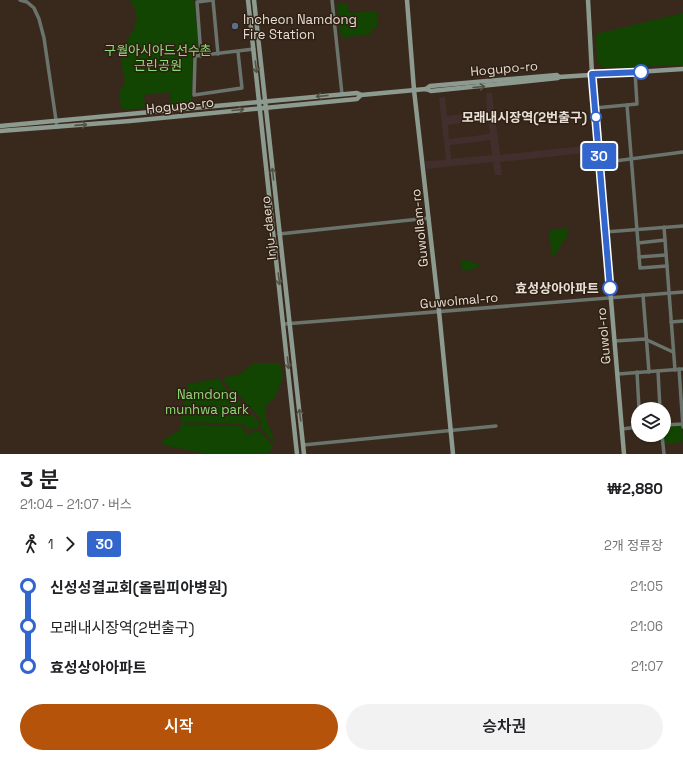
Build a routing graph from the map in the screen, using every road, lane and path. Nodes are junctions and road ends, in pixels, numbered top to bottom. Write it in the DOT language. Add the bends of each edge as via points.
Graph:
graph roads {
  1 [pos="20,0"];
  2 [pos="213,0"];
  3 [pos="248,0"];
  4 [pos="254,0"];
  5 [pos="332,0"];
  6 [pos="407,0"];
  7 [pos="588,0"];
  8 [pos="254,49"];
  9 [pos="238,52"];
  10 [pos="218,54"];
  11 [pos="201,56"];
  12 [pos="683,69"];
  13 [pos="635,72"];
  14 [pos="592,74"];
  15 [pos="414,90"];
  16 [pos="342,94"];
  17 [pos="360,95"];
  18 [pos="263,102"];
  19 [pos="627,105"];
  20 [pos="263,107"];
  21 [pos="595,108"];
  22 [pos="56,121"];
  23 [pos="0,126"];
  24 [pos="57,127"];
  25 [pos="0,131"];
  26 [pos="683,152"];
  27 [pos="630,159"];
  28 [pos="600,163"];
  29 [pos="429,218"];
  30 [pos="683,226"];
  31 [pos="664,228"];
  32 [pos="637,230"];
  33 [pos="606,232"];
  34 [pos="279,234"];
  35 [pos="665,240"];
  36 [pos="638,243"];
  37 [pos="666,255"];
  38 [pos="639,257"];
  39 [pos="667,266"];
  40 [pos="683,292"];
  41 [pos="669,293"];
  42 [pos="643,295"];
  43 [pos="611,298"];
  44 [pos="439,311"];
  45 [pos="683,321"];
  46 [pos="671,322"];
  47 [pos="284,324"];
  48 [pos="289,324"];
  49 [pos="646,340"];
  50 [pos="615,341"];
  51 [pos="673,352"];
  52 [pos="679,370"];
  53 [pos="658,371"];
  54 [pos="637,372"];
  55 [pos="648,372"];
  56 [pos="618,374"];
  57 [pos="639,402"];
  58 [pos="660,402"];
  59 [pos="671,425"];
  60 [pos="683,425"];
  61 [pos="496,426"];
  62 [pos="631,428"];
  63 [pos="622,429"];
  64 [pos="451,430"];
  65 [pos="663,442"];
  66 [pos="303,445"];
  67 [pos="297,454"];
  68 [pos="304,454"];
  69 [pos="453,454"];
  70 [pos="624,454"];
  71 [pos="664,454"];
  1 -- 22 [label="street" via="34,8 39,19"];
  2 -- 10 [label="street"];
  2 -- 11 [label="street" via="197,2"];
  3 -- 8 [label="main road, Inju-daero"];
  4 -- 18 [label="main road, Inju-daero"];
  5 -- 16 [label="street"];
  6 -- 15 [label="main road, Guwollam-ro"];
  7 -- 14 [label="main road, Guwol-ro"];
  8 -- 9 [label="street"];
  8 -- 18 [label="main road, Inju-daero, one-way"];
  9 -- 10 [label="street"];
  9 -- 11 [label="street" via="242,88 194,95 195,58"];
  10 -- 11 [label="street"];
  12 -- 13 [label="main road, Hogupo-ro"];
  13 -- 14 [label="main road, Hogupo-ro"];
  13 -- 19 [label="street" via="637,104"];
  14 -- 15 [label="main road, Hogupo-ro" via="488,86"];
  14 -- 21 [label="main road, Guwol-ro"];
  15 -- 17 [label="main road, Hogupo-ro"];
  15 -- 29 [label="main road, Guwollam-ro"];
  16 -- 17 [label="main road, Hogupo-ro"];
  16 -- 18 [label="main road, Hogupo-ro, one-way"];
  17 -- 20 [label="main road, Hogupo-ro" via="357,99"];
  18 -- 20 [label="main road, Inju-daero"];
  18 -- 22 [label="main road, Hogupo-ro"];
  19 -- 21 [label="street"];
  19 -- 27 [label="street"];
  24 -- 20 [label="main road, Hogupo-ro, one-way"];
  34 -- 20 [label="main road, Inju-daero, one-way"];
  20 -- 47 [label="main road, Inju-daero, one-way"];
  21 -- 28 [label="main road, Guwol-ro"];
  22 -- 23 [label="main road, Hogupo-ro"];
  22 -- 24 [label="street"];
  24 -- 25 [label="main road, Hogupo-ro"];
  26 -- 27 [label="street"];
  27 -- 28 [label="street"];
  27 -- 32 [label="street"];
  28 -- 33 [label="main road, Guwol-ro"];
  29 -- 34 [label="street"];
  29 -- 44 [label="main road, Guwollam-ro"];
  30 -- 31 [label="street"];
  31 -- 32 [label="street"];
  31 -- 35 [label="street"];
  32 -- 33 [label="street"];
  32 -- 36 [label="street"];
  33 -- 43 [label="main road, Guwol-ro"];
  34 -- 48 [label="main road, Inju-daero"];
  35 -- 36 [label="street"];
  35 -- 37 [label="street"];
  36 -- 38 [label="street"];
  37 -- 38 [label="street"];
  37 -- 39 [label="street"];
  38 -- 39 [label="street" via="640,268"];
  39 -- 41 [label="street"];
  40 -- 41 [label="street, Guwolmal-ro"];
  41 -- 42 [label="street, Guwolmal-ro"];
  41 -- 46 [label="street"];
  42 -- 43 [label="street, Guwolmal-ro"];
  42 -- 49 [label="street"];
  43 -- 44 [label="street, Guwolmal-ro"];
  43 -- 50 [label="main road, Guwol-ro"];
  44 -- 48 [label="street, Guwolmal-ro"];
  44 -- 64 [label="main road, Guwollam-ro"];
  45 -- 46 [label="street"];
  46 -- 51 [label="street"];
  47 -- 48 [label="street, Guwolmal-ro"];
  47 -- 67 [label="main road, Inju-daero, one-way"];
  66 -- 48 [label="main road, Inju-daero, one-way"];
  49 -- 50 [label="street"];
  49 -- 51 [label="street"];
  49 -- 55 [label="street"];
  50 -- 56 [label="main road, Guwol-ro"];
  51 -- 52 [label="street"];
  52 -- 53 [label="street"];
  52 -- 60 [label="street"];
  53 -- 55 [label="street"];
  53 -- 58 [label="street"];
  54 -- 55 [label="street"];
  54 -- 56 [label="street"];
  54 -- 57 [label="street"];
  56 -- 63 [label="main road, Guwol-ro"];
  59 -- 60 [label="street"];
  61 -- 64 [label="street"];
  62 -- 63 [label="street"];
  63 -- 70 [label="main road, Guwol-ro"];
  64 -- 66 [label="street"];
  64 -- 69 [label="main road, Guwollam-ro"];
  65 -- 71 [label="street"];
  66 -- 68 [label="main road, Inju-daero"];
}
